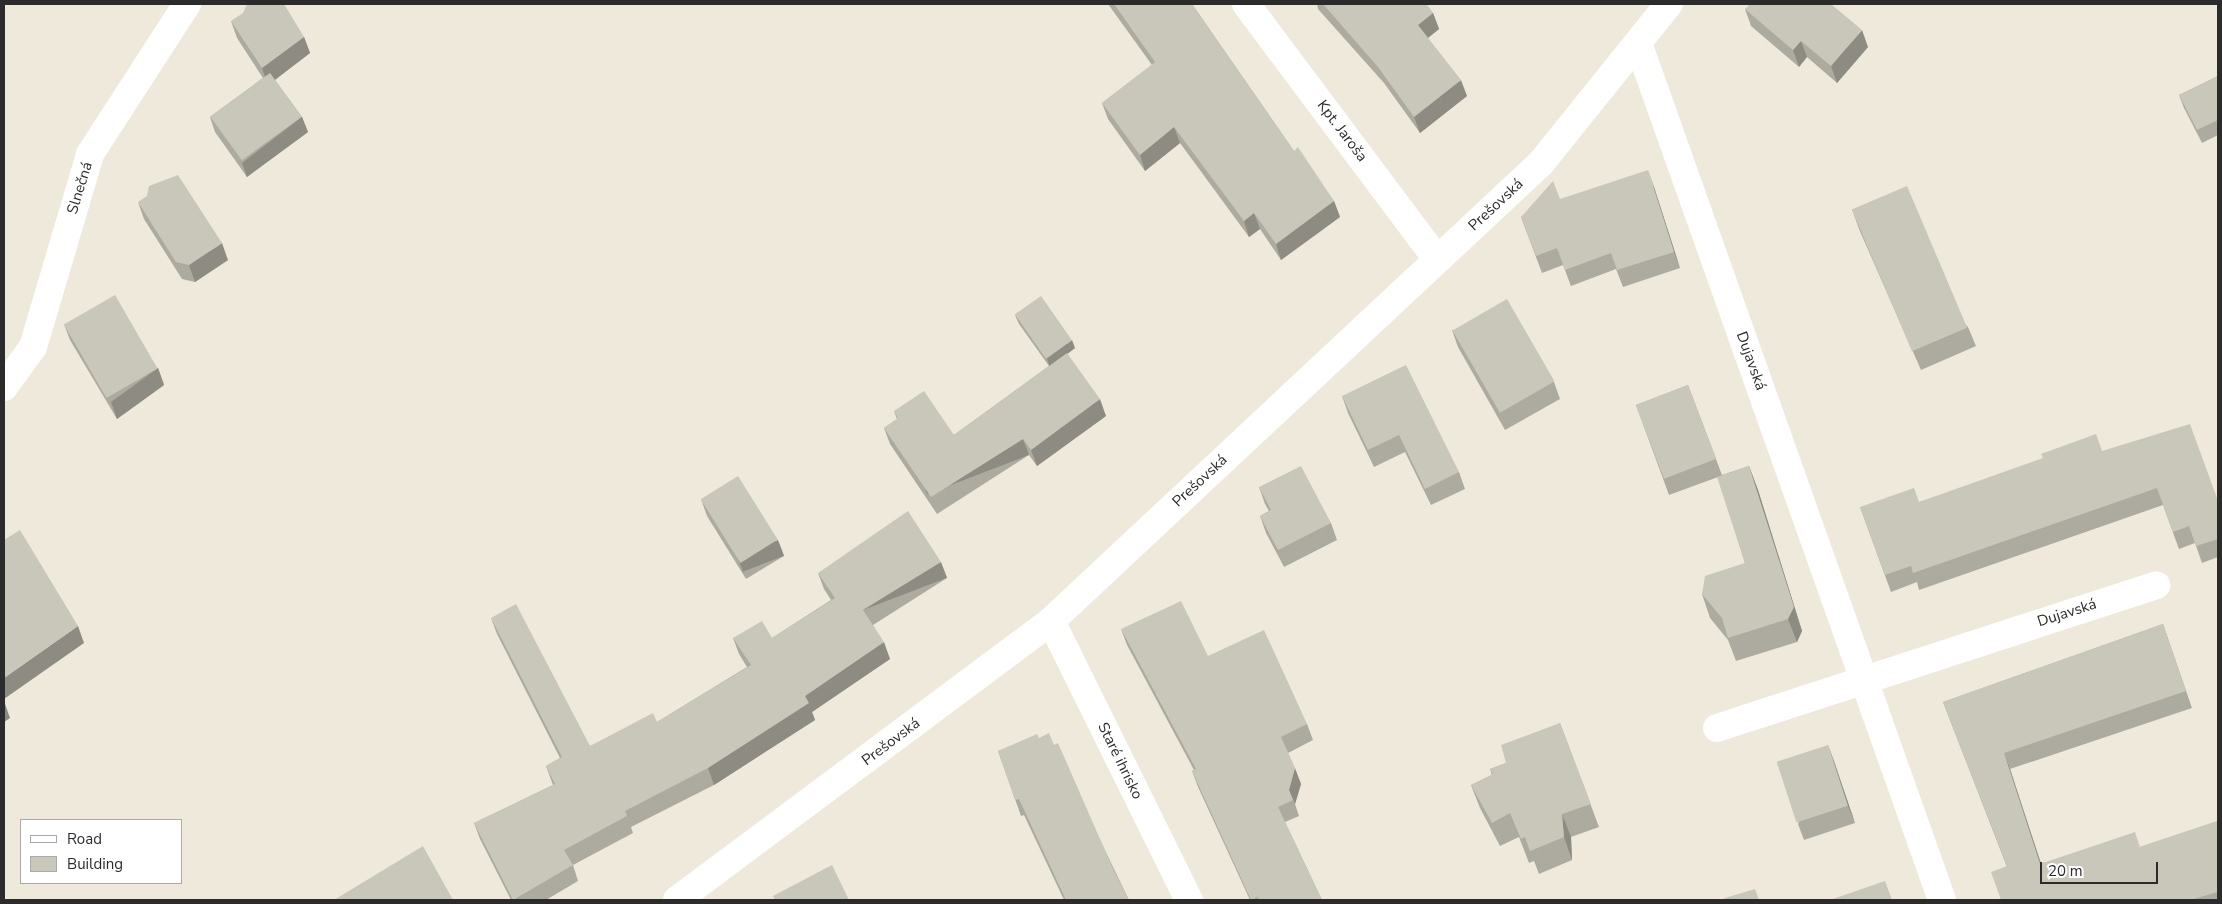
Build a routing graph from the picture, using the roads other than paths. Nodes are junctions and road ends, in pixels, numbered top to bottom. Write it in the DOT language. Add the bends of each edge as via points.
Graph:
graph roads {
  1 [pos="187,4"];
  2 [pos="1246,4"];
  3 [pos="1669,4"];
  4 [pos="1638,43"];
  5 [pos="1438,259"];
  6 [pos="4,387"];
  7 [pos="2156,585"];
  8 [pos="1051,621"];
  9 [pos="1864,678"];
  10 [pos="1716,728"];
  11 [pos="686,898"];
  12 [pos="1189,900"];
  13 [pos="1942,900"];
  1 -- 6 [label="street, Slnečná" via="90,154 33,347"];
  2 -- 5 [label="street, Kpt. Jaroša"];
  3 -- 4 [label="street, Prešovská"];
  4 -- 5 [label="street, Prešovská" via="1541,163"];
  4 -- 9 [label="street, Dujavská"];
  5 -- 8 [label="street, Prešovská"];
  7 -- 9 [label="street, Dujavská"];
  8 -- 11 [label="street, Prešovská"];
  8 -- 12 [label="street, Staré ihrisko"];
  9 -- 10 [label="street, Dujavská"];
  9 -- 13 [label="street, Dujavská"];
}
